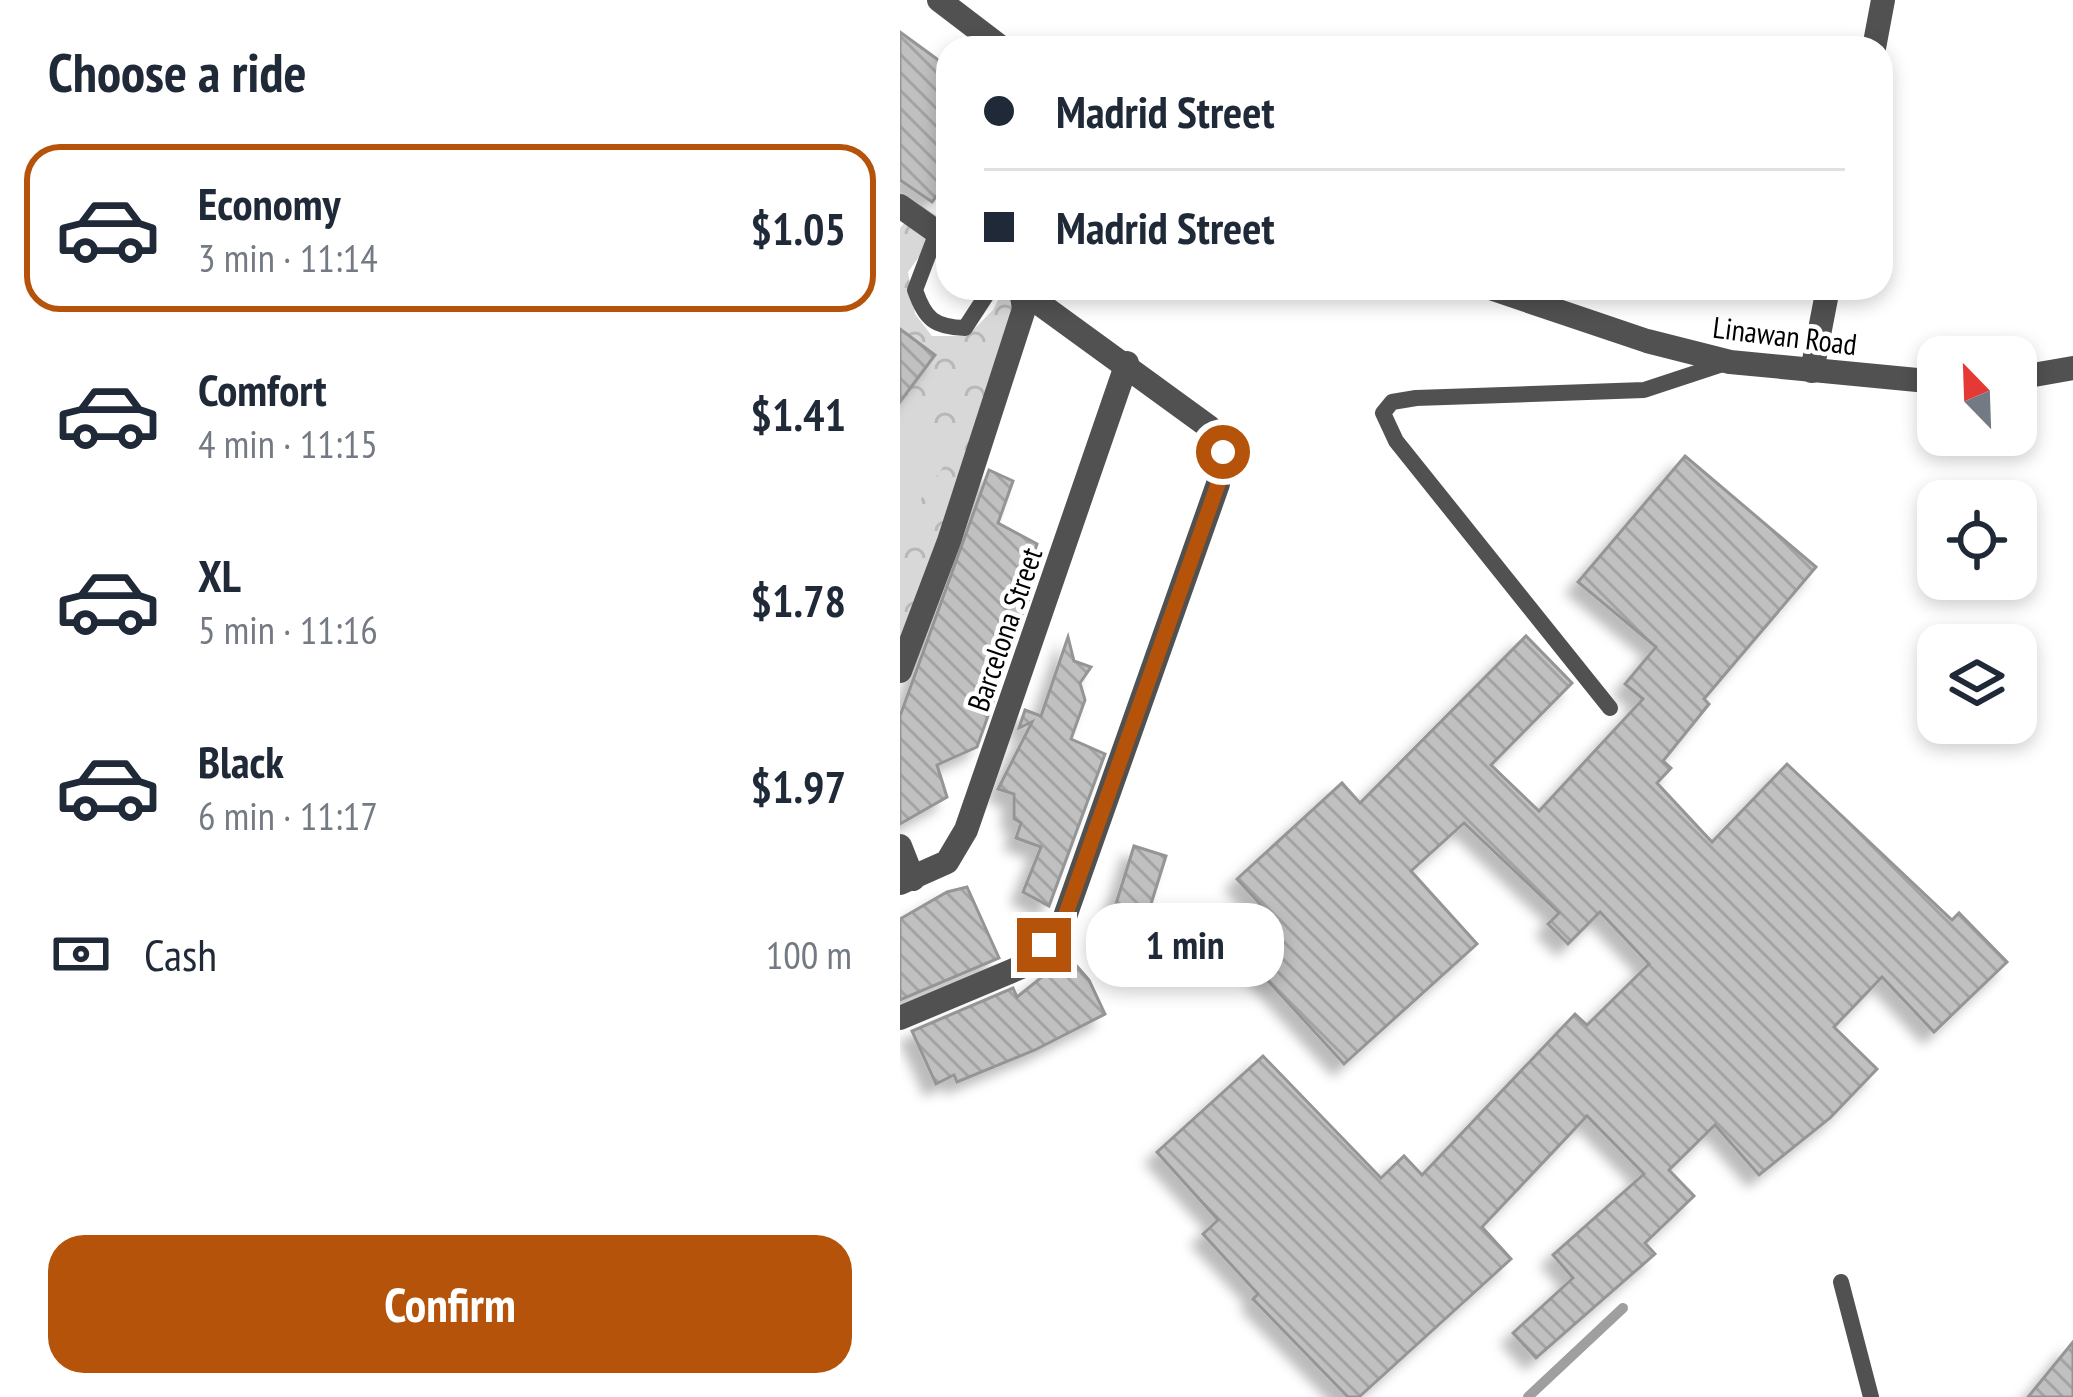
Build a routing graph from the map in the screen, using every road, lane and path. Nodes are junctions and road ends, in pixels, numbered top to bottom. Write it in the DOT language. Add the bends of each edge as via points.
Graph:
graph roads {
  1 [pos="940,0"];
  2 [pos="1883,0"];
  3 [pos="986,36"];
  4 [pos="1876,36"];
  5 [pos="902,211"];
  6 [pos="936,232"];
  7 [pos="936,250"];
  8 [pos="983,300"];
  9 [pos="1022,300"];
  10 [pos="1036,300"];
  11 [pos="1526,300"];
  12 [pos="1826,300"];
  13 [pos="1730,362"];
  14 [pos="1127,363"];
  15 [pos="2073,368"];
  16 [pos="1812,371"];
  17 [pos="2037,374"];
  18 [pos="1917,380"];
  19 [pos="900,671"];
  20 [pos="1610,708"];
  21 [pos="900,846"];
  22 [pos="906,881"];
  23 [pos="900,1018"];
  24 [pos="1841,1282"];
  25 [pos="1871,1397"];
  1 -- 3 [label="street"];
  2 -- 4 [label="street"];
  5 -- 6 [label="street"];
  7 -- 8 [label="lane" via="915,290 924,316 940,327 965,328"];
  9 -- 19 [label="street"];
  10 -- 14 [label="street"];
  11 -- 13 [label="street, Linawan Road"];
  12 -- 16 [label="street"];
  13 -- 16 [label="street, Linawan Road"];
  13 -- 20 [label="lane" via="1644,390 1416,398 1392,402 1383,413 1396,441"];
  14 -- 22 [label="street, Barcelona Street" via="966,830 946,862"];
  14 -- 23 [label="street" via="1209,427 1223,452 1218,484 1062,925 1026,964"];
  15 -- 17 [label="street"];
  16 -- 18 [label="street, Linawan Road"];
  21 -- 22 [label="street"];
  24 -- 25 [label="lane"];
}
